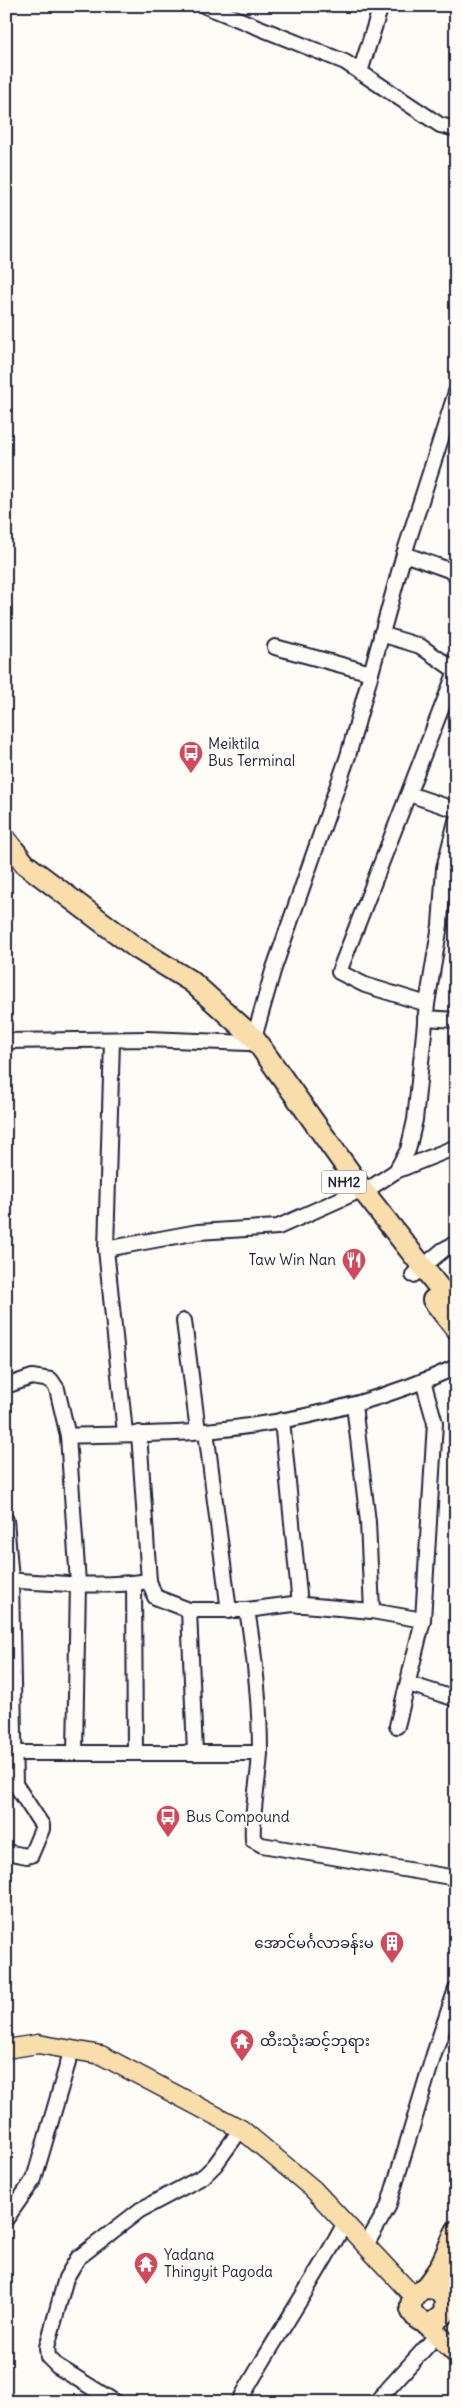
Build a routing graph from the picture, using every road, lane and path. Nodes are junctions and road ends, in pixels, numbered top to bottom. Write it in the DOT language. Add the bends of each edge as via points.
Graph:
graph roads {
  1 [pos="205,6"];
  2 [pos="381,6"];
  3 [pos="360,72"];
  4 [pos="456,129"];
  5 [pos="456,393"];
  6 [pos="404,554"];
  7 [pos="456,576"];
  8 [pos="381,634"];
  9 [pos="275,647"];
  10 [pos="456,671"];
  11 [pos="371,673"];
  12 [pos="409,794"];
  13 [pos="456,810"];
  14 [pos="456,821"];
  15 [pos="6,840"];
  16 [pos="426,1011"];
  17 [pos="456,1020"];
  18 [pos="248,1037"];
  19 [pos="6,1041"];
  20 [pos="112,1041"];
  21 [pos="456,1147"];
  22 [pos="396,1171"];
  23 [pos="358,1193"];
  24 [pos="456,1243"];
  25 [pos="106,1249"];
  26 [pos="417,1271"];
  27 [pos="456,1309"];
  28 [pos="184,1321"];
  29 [pos="456,1329"];
  30 [pos="455,1370"];
  31 [pos="424,1381"];
  32 [pos="6,1386"];
  33 [pos="354,1405"];
  34 [pos="282,1420"];
  35 [pos="202,1431"];
  36 [pos="125,1433"];
  37 [pos="139,1433"];
  38 [pos="68,1436"];
  39 [pos="6,1520"];
  40 [pos="9,1580"];
  41 [pos="148,1581"];
  42 [pos="78,1583"];
  43 [pos="134,1583"];
  44 [pos="300,1605"];
  45 [pos="189,1610"];
  46 [pos="248,1610"];
  47 [pos="229,1611"];
  48 [pos="372,1612"];
  49 [pos="423,1620"];
  50 [pos="409,1684"];
  51 [pos="456,1699"];
  52 [pos="396,1726"];
  53 [pos="75,1752"];
  54 [pos="135,1753"];
  55 [pos="194,1753"];
  56 [pos="260,1753"];
  57 [pos="10,1754"];
  58 [pos="6,1852"];
  59 [pos="456,1878"];
  60 [pos="456,1989"];
  61 [pos="6,2049"];
  62 [pos="72,2049"];
  63 [pos="241,2129"];
  64 [pos="6,2220"];
  65 [pos="345,2223"];
  66 [pos="456,2231"];
  67 [pos="366,2245"];
  68 [pos="419,2292"];
  69 [pos="446,2306"];
  70 [pos="456,2353"];
  71 [pos="114,2402"];
  72 [pos="239,2402"];
  73 [pos="376,2402"];
  1 -- 3 [label="street" via="345,62"];
  2 -- 3 [label="street"];
  3 -- 4 [label="street" via="440,125"];
  5 -- 6 [label="street"];
  6 -- 7 [label="street"];
  6 -- 8 [label="street"];
  8 -- 10 [label="street" via="420,646"];
  8 -- 11 [label="street"];
  9 -- 11 [label="street"];
  10 -- 12 [label="street"];
  11 -- 18 [label="street" via="348,756"];
  12 -- 13 [label="street"];
  12 -- 16 [label="street" via="339,972"];
  14 -- 16 [label="street" via="444,868 440,925"];
  15 -- 18 [label="highway, NH12" via="25,864 135,947 192,982 233,1018"];
  16 -- 17 [label="street"];
  16 -- 22 [label="street" via="415,1120 408,1150"];
  18 -- 20 [label="street"];
  18 -- 23 [label="highway, NH12"];
  19 -- 20 [label="street"];
  20 -- 25 [label="street"];
  21 -- 22 [label="street"];
  22 -- 23 [label="street"];
  23 -- 25 [label="street" via="278,1227 198,1232"];
  23 -- 26 [label="highway, NH12"];
  24 -- 26 [label="street"];
  25 -- 36 [label="street"];
  26 -- 27 [label="highway, NH12"];
  26 -- 29 [label="highway, NH12"];
  28 -- 35 [label="street"];
  30 -- 31 [label="street"];
  31 -- 33 [label="street"];
  31 -- 49 [label="street" via="435,1423"];
  32 -- 38 [label="street" via="32,1377 51,1380"];
  33 -- 34 [label="street"];
  33 -- 48 [label="street" via="368,1522"];
  34 -- 35 [label="street"];
  34 -- 44 [label="street"];
  35 -- 37 [label="street"];
  35 -- 47 [label="street"];
  36 -- 37 [label="street"];
  36 -- 38 [label="street"];
  37 -- 41 [label="street"];
  38 -- 42 [label="street"];
  39 -- 40 [label="street"];
  40 -- 42 [label="street"];
  40 -- 57 [label="street"];
  41 -- 43 [label="street"];
  41 -- 45 [label="street" via="155,1597"];
  42 -- 43 [label="street"];
  42 -- 53 [label="street"];
  43 -- 54 [label="street"];
  44 -- 46 [label="street"];
  44 -- 48 [label="street"];
  45 -- 47 [label="street"];
  45 -- 55 [label="street"];
  46 -- 47 [label="street"];
  46 -- 56 [label="street" via="258,1676"];
  48 -- 49 [label="street"];
  49 -- 50 [label="street"];
  50 -- 51 [label="street"];
  50 -- 52 [label="street"];
  53 -- 54 [label="street"];
  53 -- 57 [label="street"];
  54 -- 55 [label="street"];
  55 -- 56 [label="street"];
  56 -- 59 [label="street" via="253,1840 262,1845"];
  57 -- 58 [label="street" via="15,1784 42,1829 30,1855"];
  60 -- 67 [label="street" via="388,2207"];
  61 -- 62 [label="main road" via="38,2044"];
  62 -- 63 [label="main road" via="101,2055"];
  62 -- 64 [label="street" via="34,2179"];
  63 -- 65 [label="main road" via="313,2189"];
  63 -- 71 [label="street" via="204,2176 140,2210 78,2258 66,2278 47,2347 48,2357"];
  65 -- 67 [label="main road"];
  65 -- 72 [label="street" via="326,2260 268,2349"];
  66 -- 68 [label="highway" via="439,2268"];
  67 -- 68 [label="main road"];
  68 -- 69 [label="highway" via="437,2289"];
  68 -- 69 [label="highway" via="411,2302 416,2318"];
  69 -- 70 [label="highway"];
  69 -- 73 [label="street"];
}
